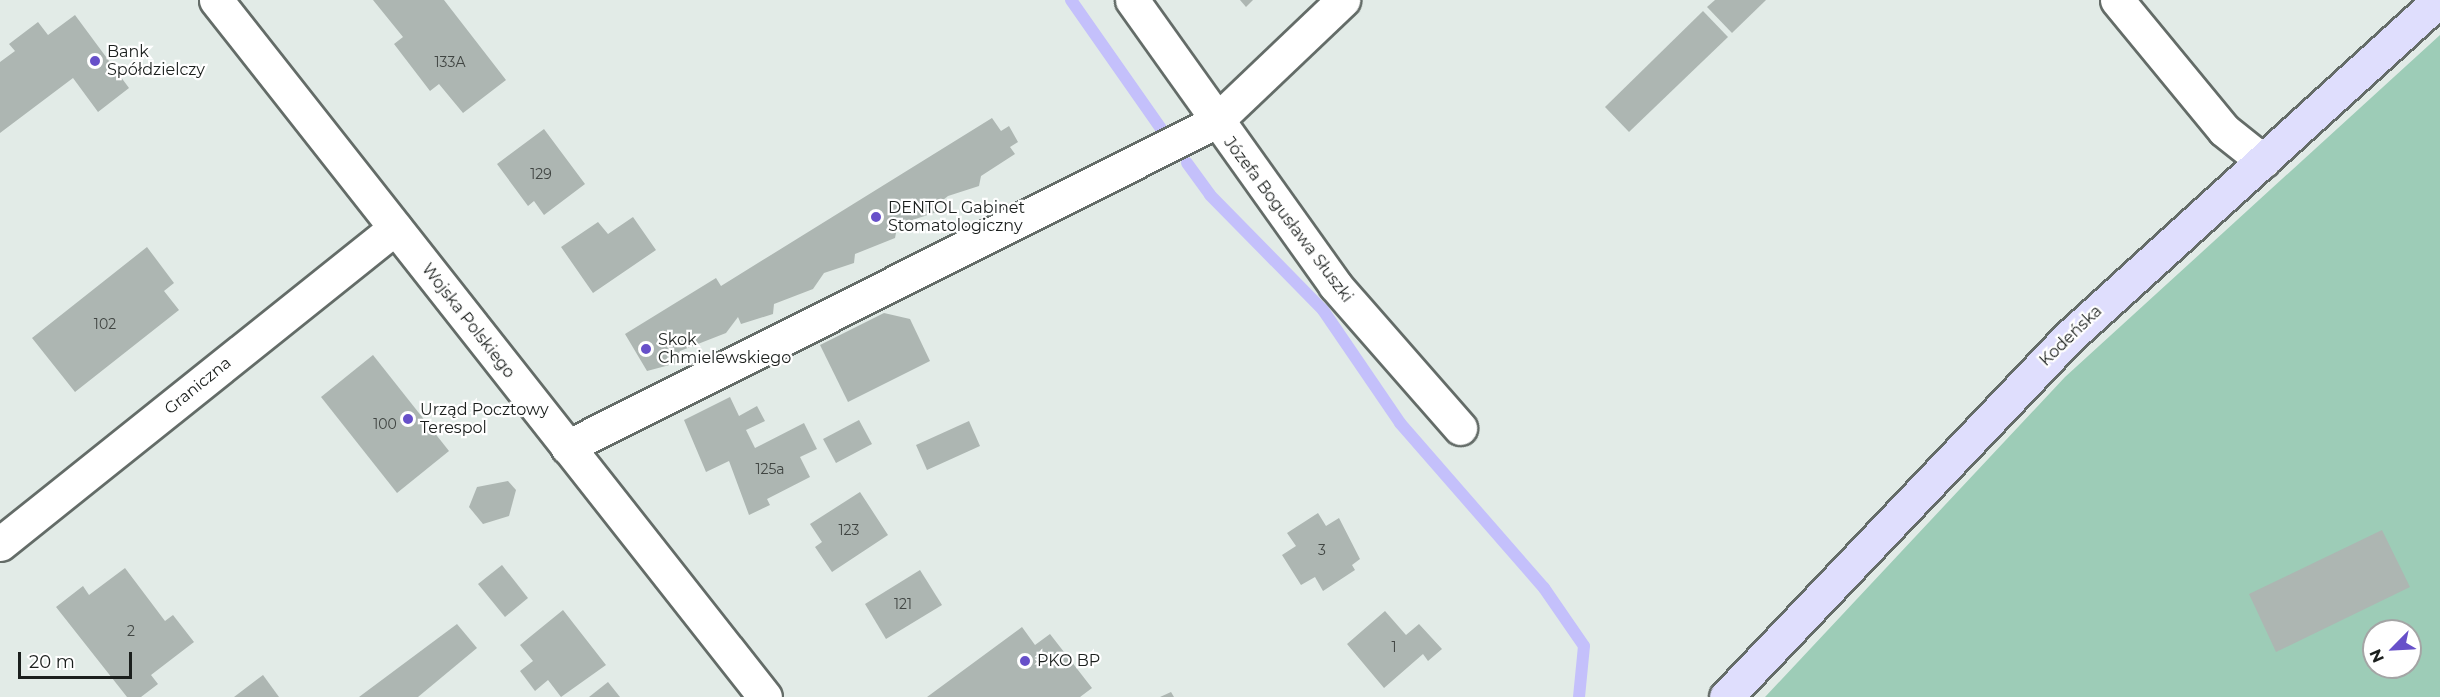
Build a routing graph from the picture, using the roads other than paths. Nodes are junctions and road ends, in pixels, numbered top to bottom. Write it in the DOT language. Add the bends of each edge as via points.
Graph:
graph roads {
  1 [pos="216,0"];
  2 [pos="1132,0"];
  3 [pos="1343,0"];
  4 [pos="2117,0"];
  5 [pos="2439,0"];
  6 [pos="1215,122"];
  7 [pos="2263,161"];
  8 [pos="395,228"];
  9 [pos="1460,428"];
  10 [pos="567,447"];
  11 [pos="0,544"];
  12 [pos="765,697"];
  13 [pos="1726,697"];
  1 -- 8 [label="street, Wojska Polskiego"];
  2 -- 6 [label="street, Józefa Bogusława Słuszki"];
  3 -- 6 [label="street"];
  4 -- 7 [label="street" via="2224,130"];
  5 -- 7 [label="main road, Kodeńska"];
  6 -- 9 [label="street, Józefa Bogusława Słuszki" via="1335,285"];
  6 -- 10 [label="street"];
  7 -- 13 [label="main road, Kodeńska" via="2032,373"];
  8 -- 10 [label="street, Wojska Polskiego"];
  8 -- 11 [label="street, Graniczna"];
  10 -- 12 [label="street, Wojska Polskiego"];
}
